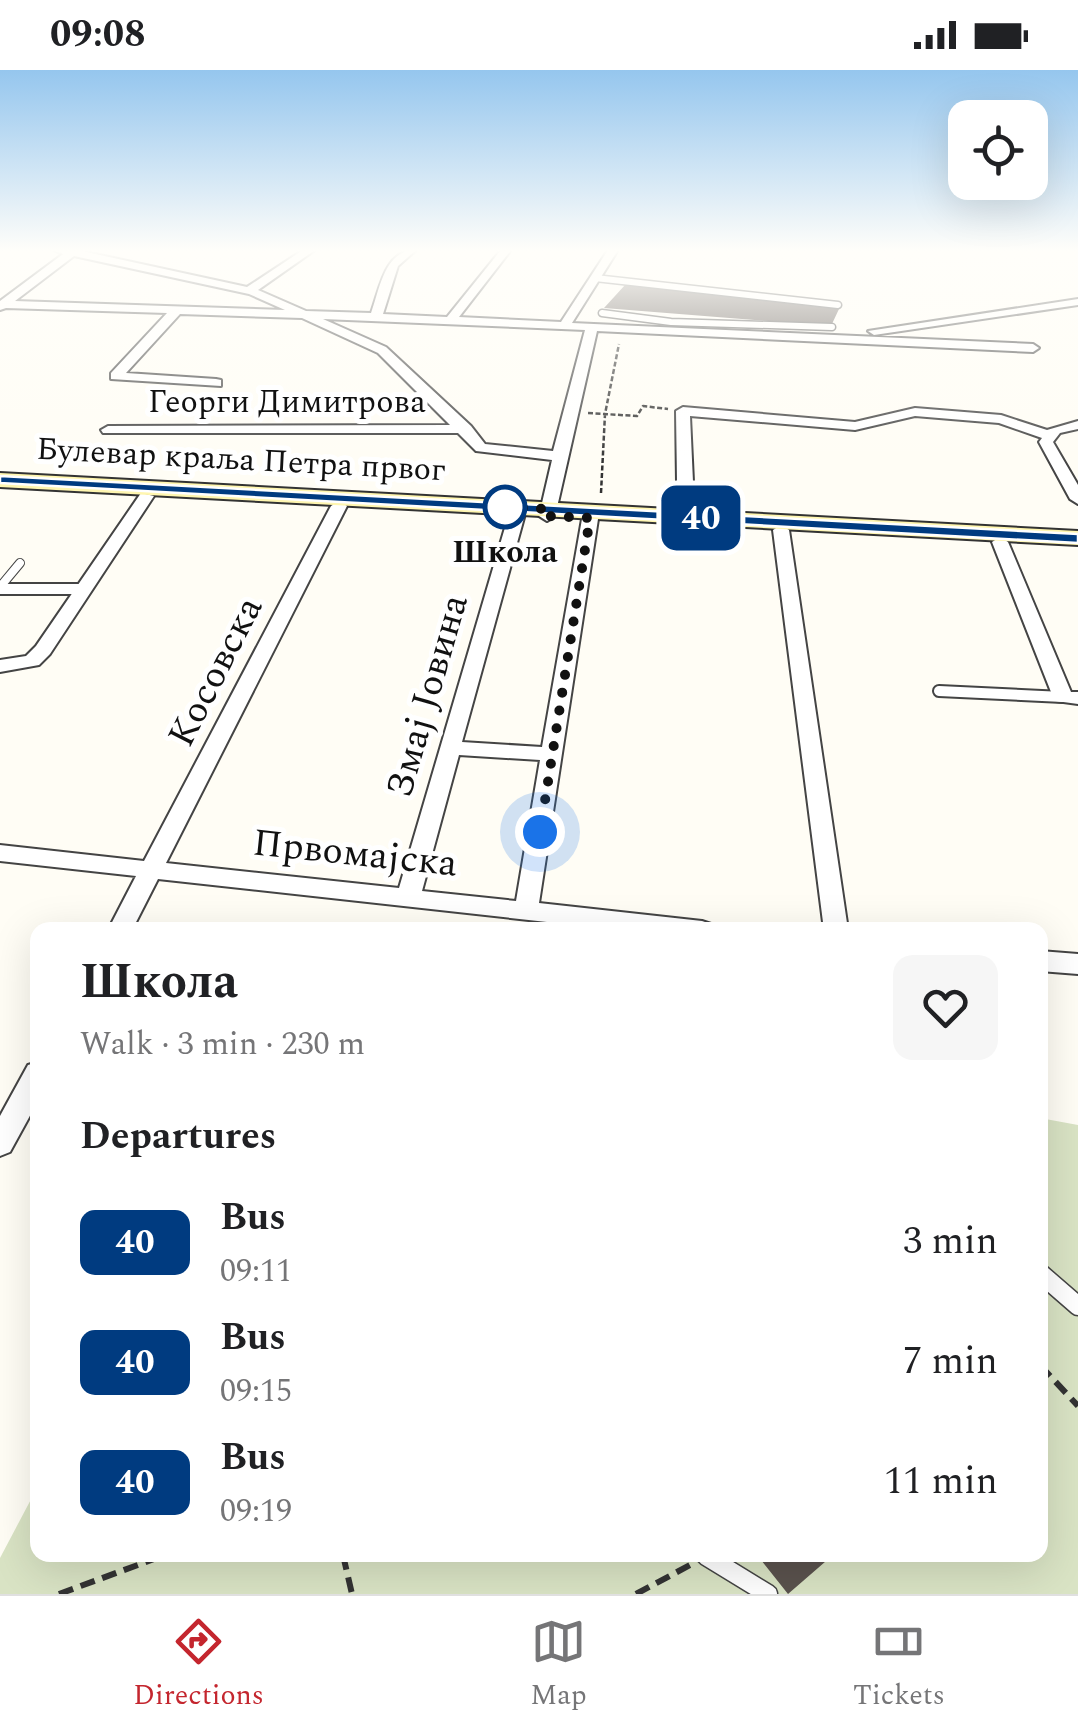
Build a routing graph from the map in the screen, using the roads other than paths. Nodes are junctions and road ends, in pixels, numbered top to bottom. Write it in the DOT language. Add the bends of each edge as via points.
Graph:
graph roads {
  1 [pos="167,321"];
  2 [pos="321,321"];
  3 [pos="471,321"];
  4 [pos="567,321"];
  5 [pos="663,321"];
  6 [pos="944,321"];
  7 [pos="564,326"];
  8 [pos="832,326"];
  9 [pos="592,328"];
  10 [pos="776,331"];
  11 [pos="819,339"];
  12 [pos="1033,348"];
  13 [pos="216,383"];
  14 [pos="1078,425"];
  15 [pos="466,429"];
  16 [pos="108,430"];
  17 [pos="1047,435"];
  18 [pos="559,456"];
  19 [pos="1070,476"];
  20 [pos="0,480"];
  21 [pos="684,482"];
  22 [pos="0,488"];
  23 [pos="146,496"];
  24 [pos="1078,499"];
  25 [pos="339,506"];
  26 [pos="548,513"];
  27 [pos="517,514"];
  28 [pos="595,515"];
  29 [pos="781,530"];
  30 [pos="1000,542"];
  31 [pos="1078,542"];
  32 [pos="20,563"];
  33 [pos="0,588"];
  34 [pos="81,590"];
  35 [pos="0,666"];
  36 [pos="939,691"];
  37 [pos="1071,697"];
  38 [pos="448,748"];
  39 [pos="553,754"];
  40 [pos="0,853"];
  41 [pos="154,870"];
  42 [pos="408,897"];
  43 [pos="526,910"];
  44 [pos="125,922"];
  45 [pos="632,922"];
  46 [pos="835,922"];
  47 [pos="1048,962"];
  48 [pos="1078,964"];
  49 [pos="21,1088"];
  50 [pos="0,1143"];
  51 [pos="1048,1280"];
  52 [pos="1078,1306"];
  53 [pos="716,1562"];
  54 [pos="768,1594"];
  1 -- 13 [label="street" via="116,376"];
  2 -- 15 [label="street" via="382,350"];
  3 -- 7 [label="street"];
  4 -- 7 [label="street"];
  5 -- 10 [label="lane"];
  6 -- 11 [label="street"];
  7 -- 9 [label="street"];
  8 -- 10 [label="lane"];
  9 -- 10 [label="street"];
  9 -- 18 [label="street"];
  10 -- 11 [label="street"];
  11 -- 12 [label="street"];
  14 -- 17 [label="street"];
  15 -- 16 [label="street, Георги Димитрова"];
  15 -- 18 [label="street" via="481,448"];
  17 -- 19 [label="street"];
  17 -- 21 [label="street" via="1001,419 915,412 855,426 683,411"];
  18 -- 26 [label="street"];
  19 -- 24 [label="street"];
  20 -- 26 [label="main road, Булевар краља Петра првог"];
  22 -- 23 [label="main road, Булевар краља Петра првог"];
  23 -- 25 [label="main road, Булевар краља Петра првог"];
  23 -- 34 [label="street"];
  25 -- 27 [label="main road, Булевар краља Петра првог"];
  25 -- 41 [label="street, Косовска"];
  26 -- 27 [label="main road, Булевар краља Петра првог"];
  26 -- 28 [label="main road, Булевар краља Петра првог"];
  27 -- 38 [label="street, Змај Јовина"];
  28 -- 29 [label="main road, Булевар краља Петра првог"];
  28 -- 31 [label="main road, Булевар краља Петра првог"];
  28 -- 39 [label="street"];
  29 -- 30 [label="main road, Булевар краља Петра првог"];
  29 -- 46 [label="street"];
  30 -- 31 [label="main road, Булевар краља Петра првог"];
  30 -- 37 [label="street"];
  32 -- 33 [label="lane"];
  33 -- 34 [label="lane"];
  34 -- 35 [label="street" via="32,662"];
  36 -- 37 [label="lane"];
  38 -- 39 [label="street"];
  38 -- 42 [label="street, Змај Јовина"];
  39 -- 43 [label="street"];
  40 -- 41 [label="street, Првомајска"];
  41 -- 42 [label="street, Првомајска"];
  41 -- 44 [label="street, Косовска"];
  42 -- 43 [label="street, Првомајска"];
  43 -- 45 [label="street, Првомајска"];
  47 -- 48 [label="street"];
  49 -- 50 [label="street"];
  51 -- 52 [label="lane"];
  53 -- 54 [label="lane"];
}
